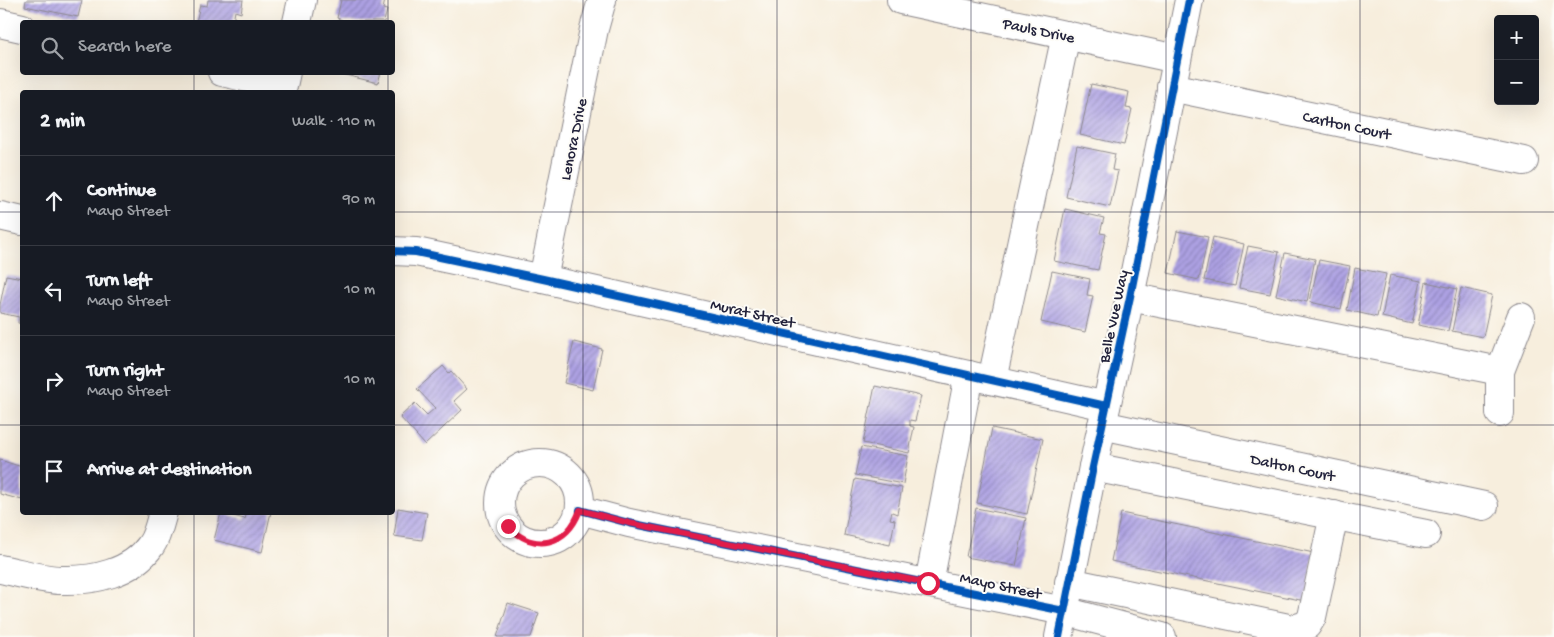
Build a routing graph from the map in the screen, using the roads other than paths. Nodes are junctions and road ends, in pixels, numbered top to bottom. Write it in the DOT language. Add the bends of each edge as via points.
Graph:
graph roads {
  1 [pos="302,0"];
  2 [pos="602,0"];
  3 [pos="901,0"];
  4 [pos="1189,0"];
  5 [pos="297,20"];
  6 [pos="0,23"];
  7 [pos="20,28"];
  8 [pos="1066,35"];
  9 [pos="1177,58"];
  10 [pos="235,75"];
  11 [pos="286,75"];
  12 [pos="1171,87"];
  13 [pos="1524,161"];
  14 [pos="0,216"];
  15 [pos="20,221"];
  16 [pos="395,250"];
  17 [pos="543,278"];
  18 [pos="1130,297"];
  19 [pos="1521,318"];
  20 [pos="1500,371"];
  21 [pos="981,378"];
  22 [pos="1500,413"];
  23 [pos="1104,416"];
  24 [pos="1094,467"];
  25 [pos="1484,506"];
  26 [pos="580,510"];
  27 [pos="162,515"];
  28 [pos="1334,516"];
  29 [pos="1426,534"];
  30 [pos="0,569"];
  31 [pos="1069,582"];
  32 [pos="928,583"];
  33 [pos="1062,624"];
  34 [pos="1130,632"];
  35 [pos="1162,637"];
  1 -- 5 [label="street"];
  2 -- 17 [label="street, Lenora Drive"];
  3 -- 8 [label="street, Pauls Drive"];
  4 -- 9 [label="street, Belle Vue Way"];
  6 -- 7 [label="street"];
  8 -- 9 [label="street, Pauls Drive"];
  8 -- 21 [label="street"];
  9 -- 12 [label="street, Belle Vue Way"];
  10 -- 11 [label="street" via="284,86"];
  12 -- 13 [label="street, Carlton Court"];
  12 -- 18 [label="street, Belle Vue Way"];
  14 -- 15 [label="street"];
  16 -- 17 [label="street, Murat Street"];
  17 -- 21 [label="street, Murat Street"];
  18 -- 20 [label="street"];
  18 -- 23 [label="street, Belle Vue Way"];
  19 -- 20 [label="street"];
  20 -- 22 [label="street"];
  21 -- 23 [label="street, Murat Street"];
  21 -- 32 [label="street"];
  23 -- 24 [label="street, Belle Vue Way"];
  23 -- 25 [label="street, Dalton Court"];
  24 -- 28 [label="street"];
  24 -- 31 [label="street, Belle Vue Way"];
  26 -- 32 [label="street, Mayo Street" via="629,523"];
  27 -- 30 [label="street" via="152,543 140,559 121,569 91,578 59,580"];
  28 -- 29 [label="street"];
  28 -- 31 [label="street" via="1312,617 1307,625 1292,629"];
  31 -- 33 [label="street, Belle Vue Way"];
  32 -- 33 [label="street, Mayo Street"];
  33 -- 34 [label="street, Mayo Street"];
  34 -- 35 [label="street, Mayo Street"];
}
